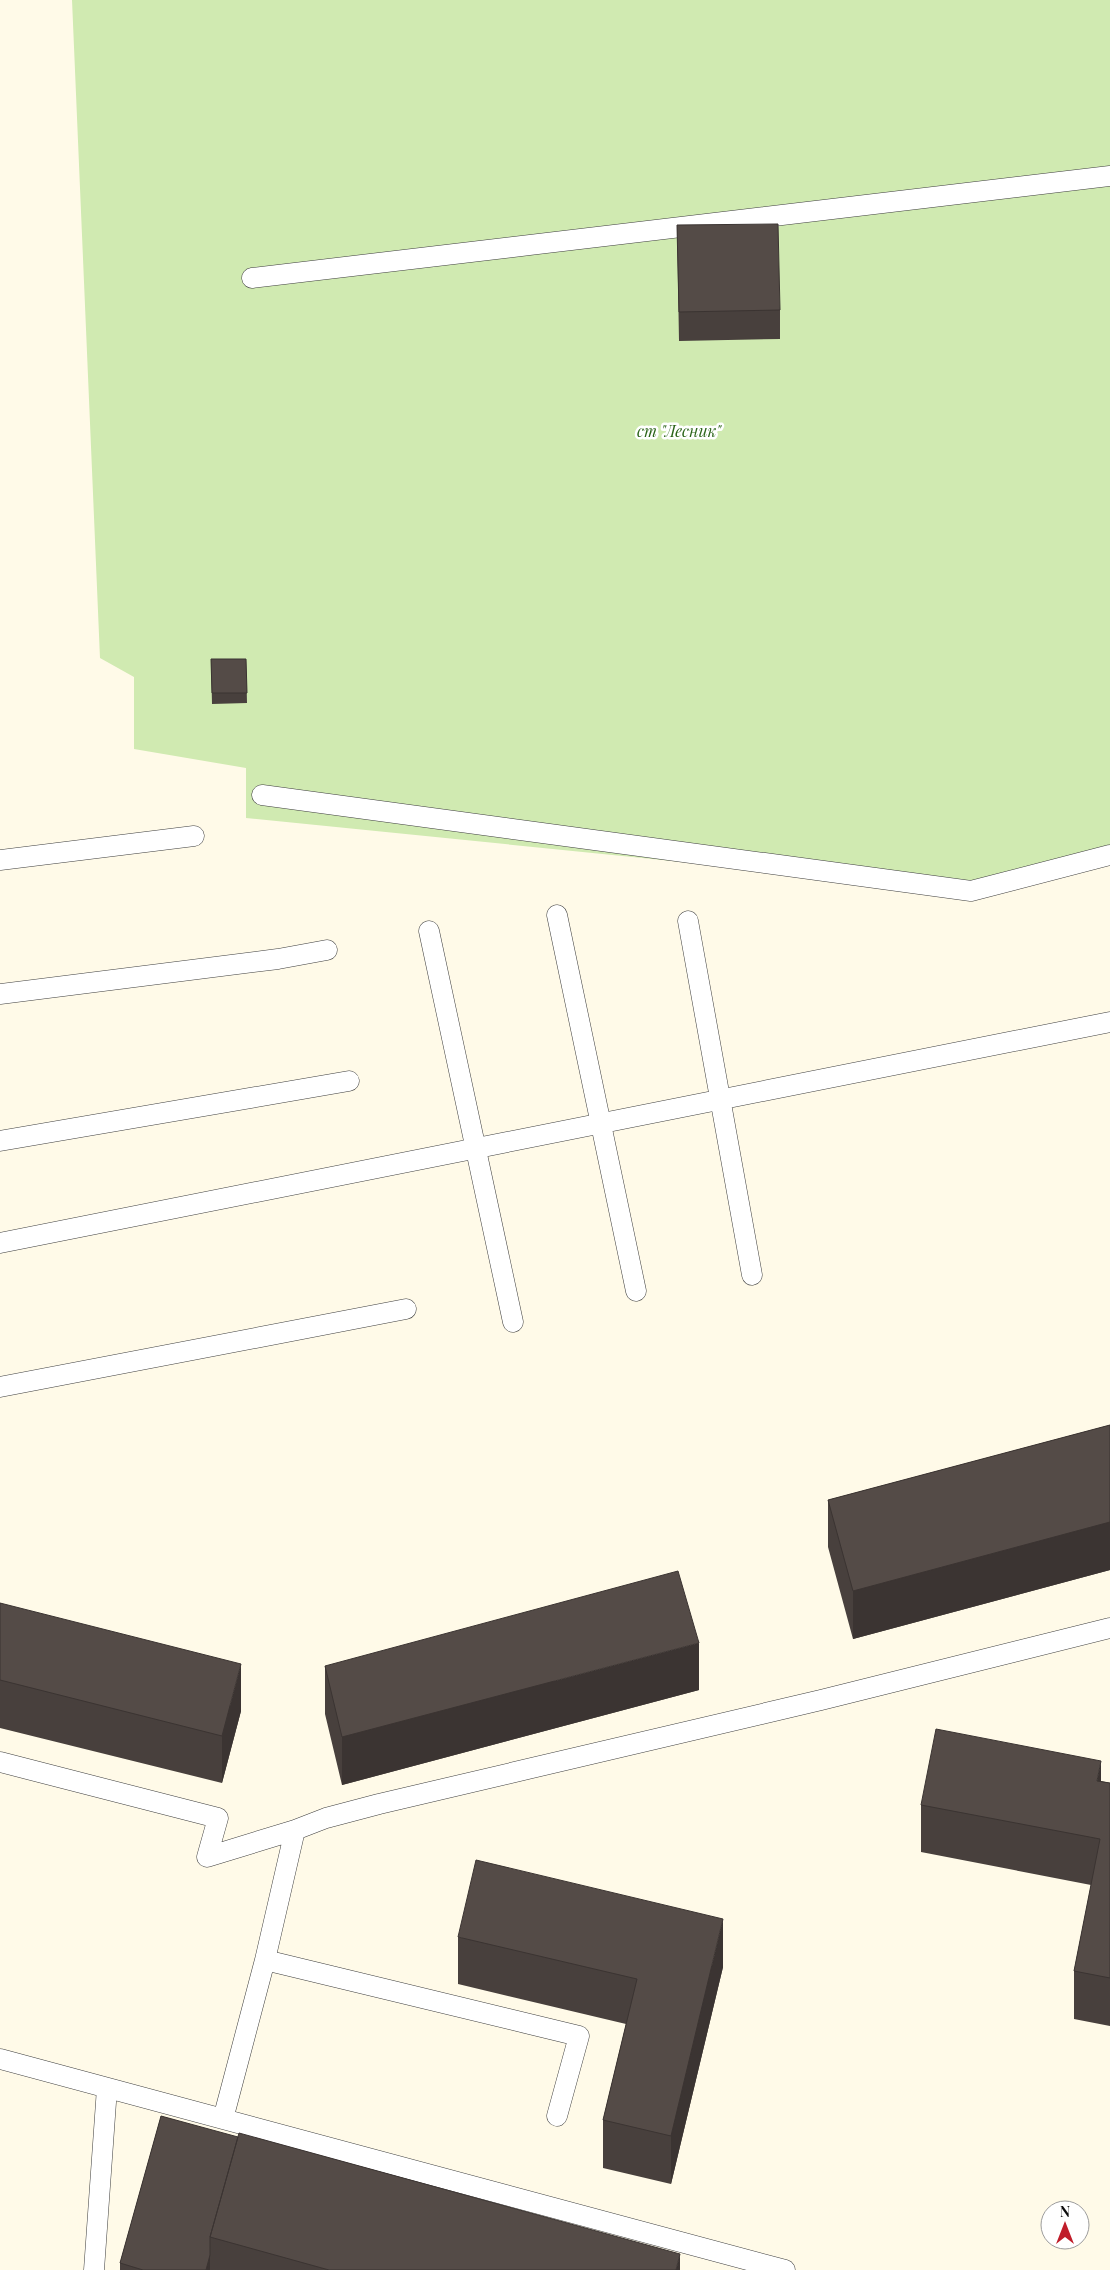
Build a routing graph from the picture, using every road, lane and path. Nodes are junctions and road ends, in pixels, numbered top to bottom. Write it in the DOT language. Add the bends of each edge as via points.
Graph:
graph roads {
  1 [pos="1110,176"];
  2 [pos="252,278"];
  3 [pos="262,795"];
  4 [pos="194,836"];
  5 [pos="1110,855"];
  6 [pos="0,860"];
  7 [pos="557,915"];
  8 [pos="688,921"];
  9 [pos="429,932"];
  10 [pos="327,950"];
  11 [pos="0,994"];
  12 [pos="1110,1022"];
  13 [pos="349,1081"];
  14 [pos="720,1099"];
  15 [pos="601,1123"];
  16 [pos="0,1141"];
  17 [pos="474,1149"];
  18 [pos="0,1243"];
  19 [pos="752,1275"];
  20 [pos="636,1291"];
  21 [pos="406,1309"];
  22 [pos="513,1322"];
  23 [pos="0,1386"];
  24 [pos="1110,1628"];
  25 [pos="0,1762"];
  26 [pos="296,1830"];
  27 [pos="265,1960"];
  28 [pos="0,2059"];
  29 [pos="107,2088"];
  30 [pos="557,2116"];
  31 [pos="223,2119"];
  32 [pos="94,2270"];
  33 [pos="785,2270"];
  1 -- 2 [label="lane"];
  3 -- 5 [label="lane" via="971,891"];
  4 -- 6 [label="lane"];
  7 -- 15 [label="lane"];
  8 -- 14 [label="lane"];
  9 -- 17 [label="lane"];
  10 -- 11 [label="lane"];
  12 -- 14 [label="lane"];
  13 -- 16 [label="lane"];
  14 -- 15 [label="lane"];
  14 -- 19 [label="lane"];
  15 -- 17 [label="lane"];
  15 -- 20 [label="lane"];
  17 -- 18 [label="lane"];
  17 -- 22 [label="lane"];
  21 -- 23 [label="lane"];
  24 -- 26 [label="lane" via="379,1804"];
  25 -- 26 [label="lane" via="218,1818 208,1857"];
  26 -- 27 [label="lane"];
  27 -- 30 [label="lane" via="578,2036"];
  27 -- 31 [label="lane"];
  28 -- 29 [label="lane"];
  29 -- 31 [label="lane"];
  29 -- 32 [label="lane"];
  31 -- 33 [label="lane"];
}
